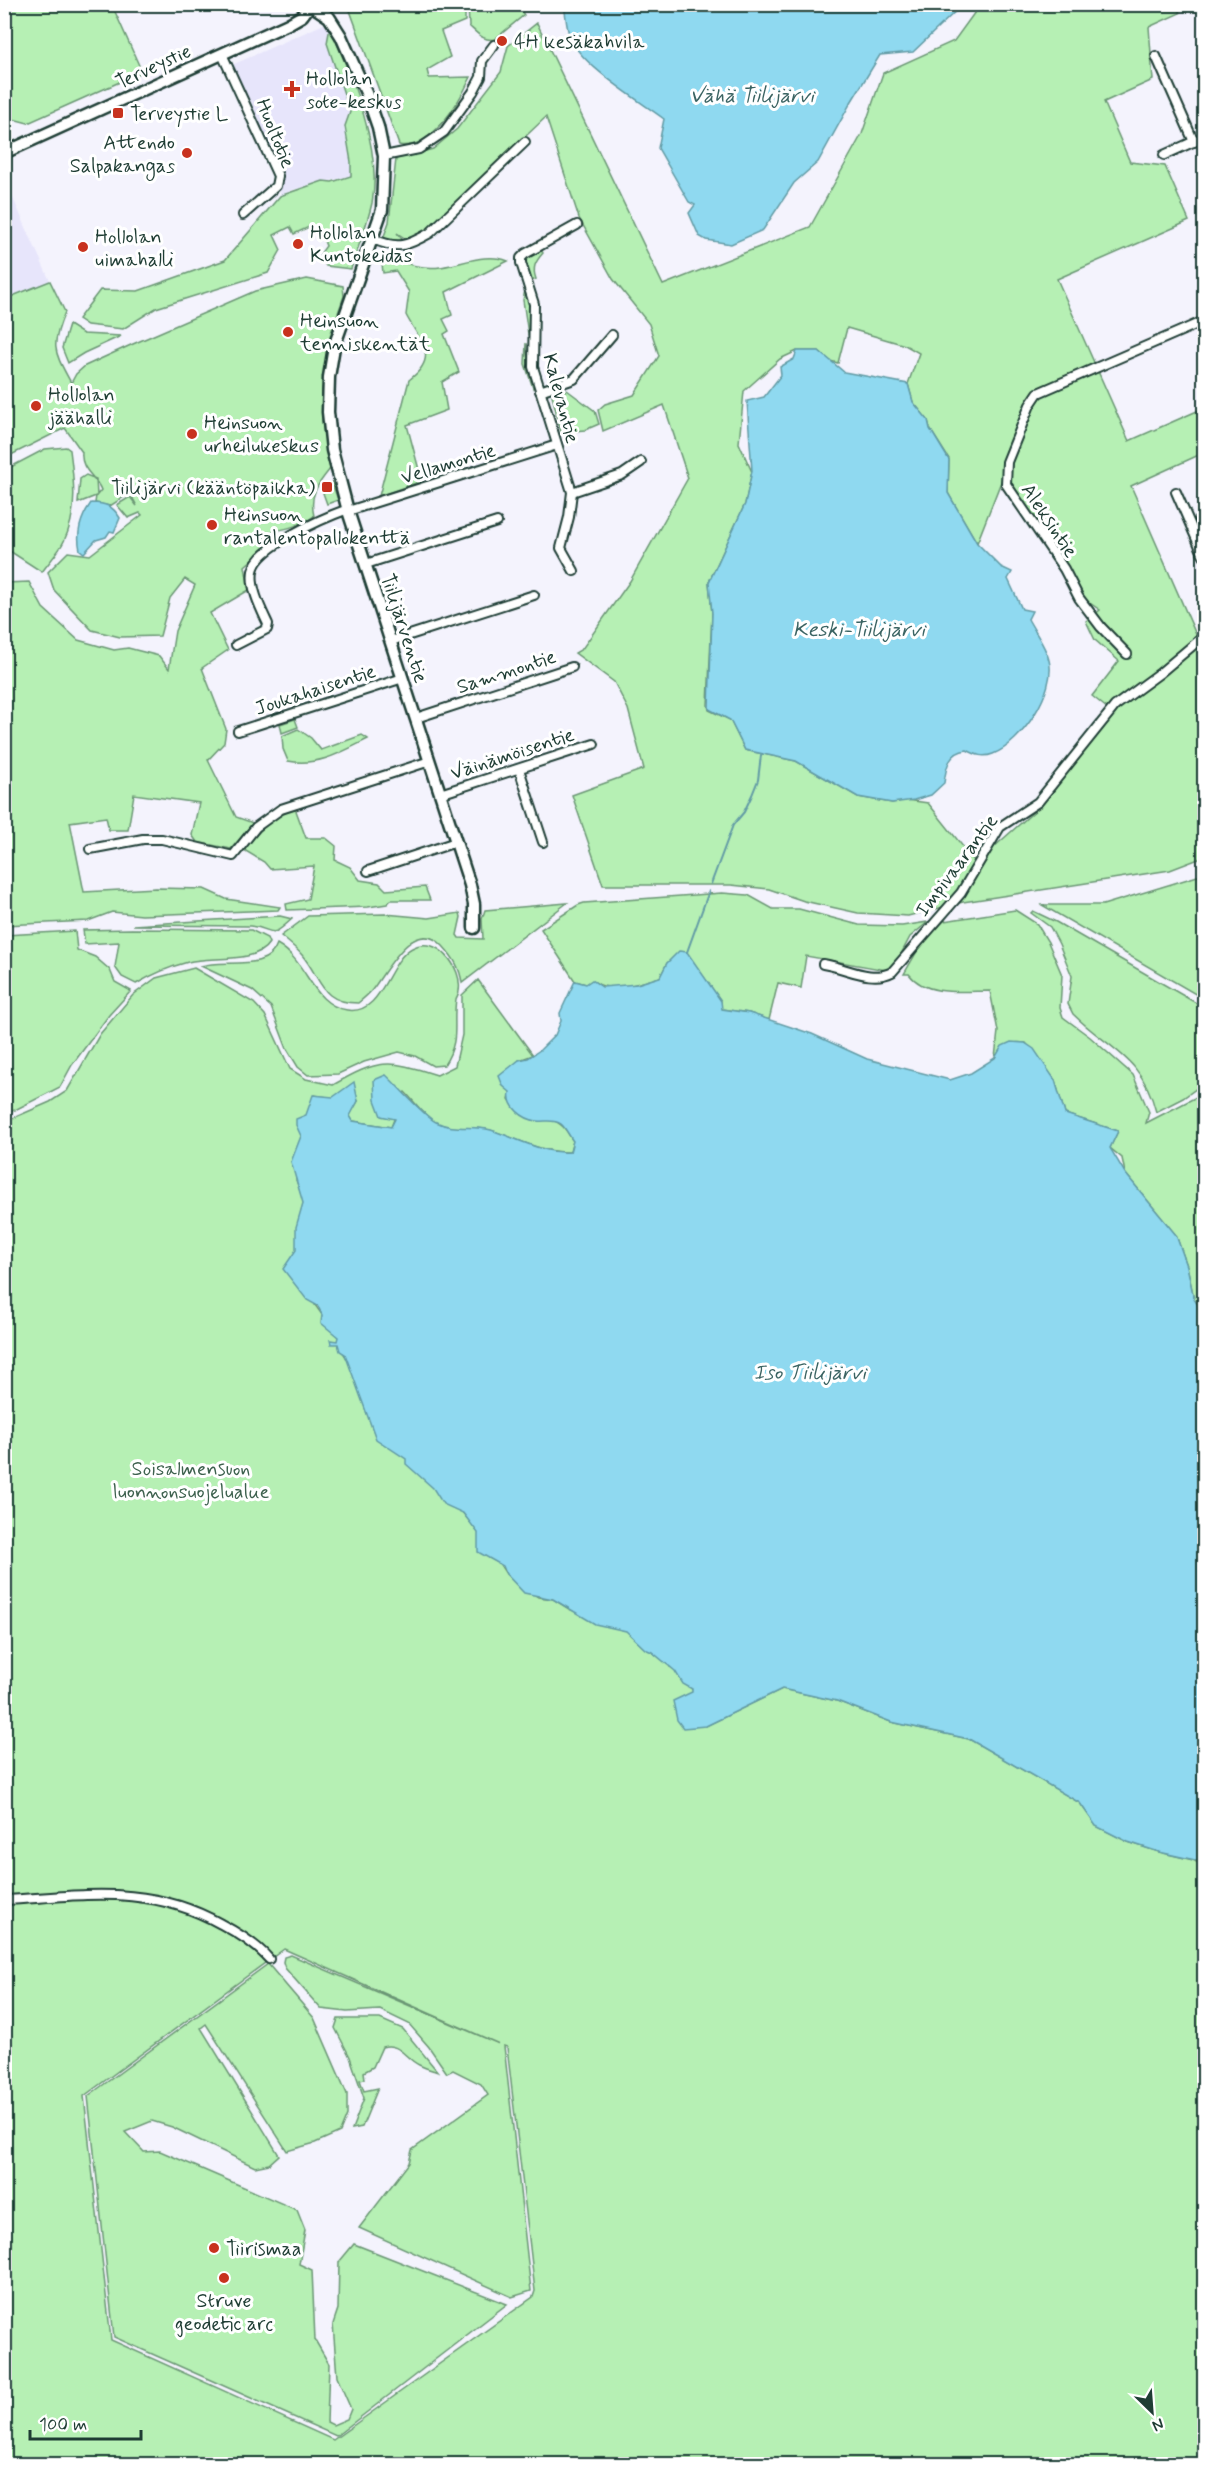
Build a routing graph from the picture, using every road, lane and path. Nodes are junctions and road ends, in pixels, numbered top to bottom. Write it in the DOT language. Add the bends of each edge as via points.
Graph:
graph roads {
  1 [pos="311,5"];
  2 [pos="494,45"];
  3 [pos="222,54"];
  4 [pos="1156,56"];
  5 [pos="1204,137"];
  6 [pos="525,142"];
  7 [pos="1194,142"];
  8 [pos="4,153"];
  9 [pos="1164,155"];
  10 [pos="384,156"];
  11 [pos="243,215"];
  12 [pos="577,225"];
  13 [pos="373,239"];
  14 [pos="1204,321"];
  15 [pos="612,334"];
  16 [pos="540,391"];
  17 [pos="556,445"];
  18 [pos="641,462"];
  19 [pos="572,492"];
  20 [pos="1176,492"];
  21 [pos="348,510"];
  22 [pos="497,522"];
  23 [pos="1204,556"];
  24 [pos="366,564"];
  25 [pos="574,571"];
  26 [pos="534,595"];
  27 [pos="1204,636"];
  28 [pos="391,641"];
  29 [pos="236,645"];
  30 [pos="1127,654"];
  31 [pos="572,667"];
  32 [pos="403,678"];
  33 [pos="416,718"];
  34 [pos="238,731"];
  35 [pos="594,744"];
  36 [pos="430,761"];
  37 [pos="519,769"];
  38 [pos="440,794"];
  39 [pos="456,842"];
  40 [pos="543,842"];
  41 [pos="90,849"];
  42 [pos="368,871"];
  43 [pos="474,928"];
  44 [pos="823,964"];
  45 [pos="4,1900"];
  46 [pos="269,1959"];
  1 -- 3 [label="street, Terveystie" via="302,16"];
  1 -- 10 [label="street, Tiilijärventie" via="329,17 341,36 367,95"];
  2 -- 10 [label="street" via="482,61 482,77 444,132 419,149"];
  3 -- 8 [label="street, Terveystie"];
  3 -- 11 [label="street, Huoltotie" via="278,176 276,186"];
  4 -- 7 [label="street"];
  5 -- 7 [label="street"];
  6 -- 13 [label="street" via="430,233 400,247"];
  7 -- 9 [label="street"];
  10 -- 13 [label="street, Tiilijärventie" via="382,210"];
  12 -- 16 [label="street, Kalevantie" via="521,258 534,304 531,357"];
  13 -- 21 [label="street, Tiilijärventie" via="334,347 329,377 332,450"];
  14 -- 30 [label="street, Aleksintie" via="1038,393 1007,462 1006,484 1064,569 1079,598"];
  15 -- 16 [label="street" via="573,379"];
  16 -- 17 [label="street, Kalevantie"];
  17 -- 19 [label="street, Kalevantie"];
  17 -- 21 [label="street, Vellamontie"];
  18 -- 19 [label="street" via="622,475"];
  19 -- 25 [label="street, Kalevantie" via="561,548"];
  20 -- 23 [label="street"];
  21 -- 24 [label="street, Tiilijärventie"];
  21 -- 29 [label="street, Vellamontie" via="297,532 259,560 253,569 253,580 267,629"];
  22 -- 24 [label="street"];
  24 -- 28 [label="street, Tiilijärventie"];
  26 -- 28 [label="street"];
  27 -- 44 [label="street, Impivaarantie" via="1115,705 1038,802 1000,828 961,893 892,972 874,976"];
  28 -- 32 [label="street, Tiilijärventie"];
  31 -- 33 [label="street, Sammontie"];
  32 -- 33 [label="street, Tiilijärventie"];
  32 -- 34 [label="street, Joukahaisentie"];
  33 -- 36 [label="street, Tiilijärventie"];
  35 -- 37 [label="street, Väinämöisentie"];
  36 -- 38 [label="street, Tiilijärventie"];
  36 -- 41 [label="street" via="281,809 256,827 233,856 162,839"];
  37 -- 38 [label="street, Väinämöisentie"];
  37 -- 40 [label="street"];
  38 -- 39 [label="street, Tiilijärventie"];
  39 -- 42 [label="street"];
  39 -- 43 [label="street, Tiilijärventie" via="473,899"];
  45 -- 46 [label="street" via="113,1895 171,1902 234,1931"];
}
